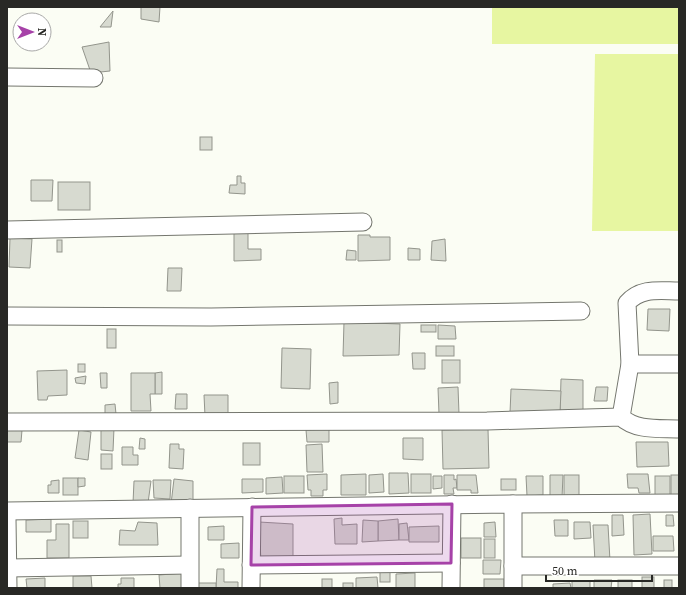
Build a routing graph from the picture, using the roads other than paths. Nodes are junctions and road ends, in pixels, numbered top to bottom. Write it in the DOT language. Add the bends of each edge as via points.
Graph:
graph roads {
  1 [pos="7,77"];
  2 [pos="94,78"];
  3 [pos="363,222"];
  4 [pos="7,230"];
  5 [pos="679,291"];
  6 [pos="581,311"];
  7 [pos="7,316"];
  8 [pos="630,364"];
  9 [pos="679,364"];
  10 [pos="621,417"];
  11 [pos="7,422"];
  12 [pos="679,428"];
  13 [pos="679,503"];
  14 [pos="452,504"];
  15 [pos="513,504"];
  16 [pos="252,507"];
  17 [pos="190,508"];
  18 [pos="7,511"];
  19 [pos="7,519"];
  20 [pos="451,563"];
  21 [pos="189,565"];
  22 [pos="251,565"];
  23 [pos="513,566"];
  24 [pos="679,566"];
  25 [pos="8,568"];
  26 [pos="8,588"];
  27 [pos="190,588"];
  28 [pos="251,588"];
  29 [pos="451,588"];
  30 [pos="513,588"];
  1 -- 2 [label="street"];
  3 -- 4 [label="street"];
  5 -- 8 [label="street" via="638,293 627,303"];
  6 -- 7 [label="street" via="211,317"];
  8 -- 9 [label="street"];
  8 -- 10 [label="street"];
  10 -- 11 [label="street" via="487,421"];
  10 -- 12 [label="street" via="631,425 640,427"];
  13 -- 15 [label="street"];
  14 -- 15 [label="street"];
  14 -- 16 [label="street"];
  14 -- 20 [label="street"];
  15 -- 23 [label="street"];
  16 -- 17 [label="street"];
  16 -- 22 [label="street"];
  17 -- 18 [label="street"];
  17 -- 21 [label="street"];
  19 -- 25 [label="street"];
  20 -- 22 [label="street"];
  20 -- 29 [label="street"];
  21 -- 25 [label="street"];
  21 -- 27 [label="street"];
  22 -- 28 [label="street"];
  23 -- 24 [label="street"];
  23 -- 30 [label="street"];
  25 -- 26 [label="street"];
}
